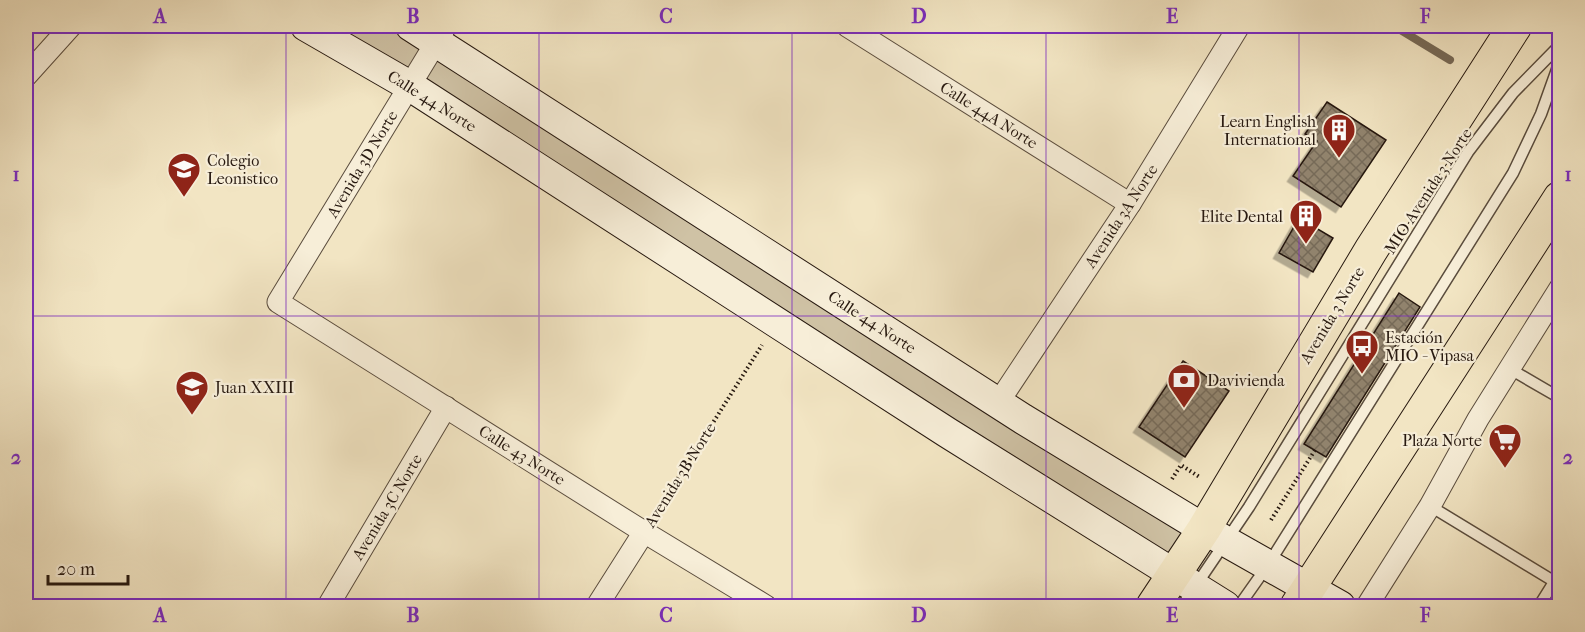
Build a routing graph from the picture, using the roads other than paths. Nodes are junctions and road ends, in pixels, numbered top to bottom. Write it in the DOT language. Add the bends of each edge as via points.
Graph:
graph roads {
  1 [pos="71,26"];
  2 [pos="306,26"];
  3 [pos="411,26"];
  4 [pos="847,26"];
  5 [pos="1239,26"];
  6 [pos="1515,26"];
  7 [pos="442,33"];
  8 [pos="1560,45"];
  9 [pos="1560,61"];
  10 [pos="26,76"];
  11 [pos="410,86"];
  12 [pos="1560,198"];
  13 [pos="1130,204"];
  14 [pos="1560,288"];
  15 [pos="278,302"];
  16 [pos="1510,369"];
  17 [pos="1560,398"];
  18 [pos="998,403"];
  19 [pos="446,407"];
  20 [pos="1430,506"];
  21 [pos="644,532"];
  22 [pos="1215,535"];
  23 [pos="1268,565"];
  24 [pos="1557,584"];
  25 [pos="1184,589"];
  26 [pos="1303,597"];
  27 [pos="328,606"];
  28 [pos="597,606"];
  29 [pos="766,606"];
  30 [pos="1153,606"];
  31 [pos="1225,606"];
  32 [pos="1239,606"];
  33 [pos="1340,606"];
  34 [pos="1367,606"];
  35 [pos="1539,606"];
  1 -- 10 [label="street"];
  2 -- 11 [label="main road, Calle 44 Norte"];
  3 -- 7 [label="main road, Calle 44 Norte"];
  4 -- 13 [label="street, Calle 44A Norte"];
  5 -- 13 [label="street, Avenida 3A Norte"];
  6 -- 22 [label="main road, Avenida 3 Norte" via="1371,250"];
  7 -- 11 [label="street, Avenida 3D Norte"];
  7 -- 18 [label="main road, Calle 44 Norte"];
  8 -- 22 [label="lane, MIO Avenida 3 Norte" via="1513,93 1468,152"];
  9 -- 23 [label="lane" via="1513,173"];
  11 -- 15 [label="street, Avenida 3D Norte"];
  11 -- 25 [label="main road, Calle 44 Norte"];
  12 -- 26 [label="main road"];
  13 -- 18 [label="street, Avenida 3A Norte"];
  14 -- 16 [label="street"];
  15 -- 19 [label="street, Calle 43 Norte"];
  16 -- 17 [label="lane"];
  16 -- 20 [label="street"];
  18 -- 22 [label="main road, Calle 44 Norte"];
  19 -- 21 [label="street, Calle 43 Norte"];
  19 -- 27 [label="street, Avenida 3C Norte"];
  20 -- 24 [label="lane"];
  20 -- 34 [label="street"];
  21 -- 28 [label="street, Avenida 3B Norte"];
  21 -- 29 [label="street, Calle 43 Norte"];
  22 -- 23 [label="main road, Calle 44 Norte"];
  22 -- 25 [label="main road, Avenida 3 Norte"];
  23 -- 26 [label="main road, Calle 44 Norte"];
  23 -- 32 [label="lane"];
  24 -- 35 [label="lane"];
  25 -- 30 [label="main road, Avenida 3 Norte"];
  25 -- 31 [label="main road, Calle 44 Norte"];
  26 -- 33 [label="main road, Calle 44 Norte"];
}
